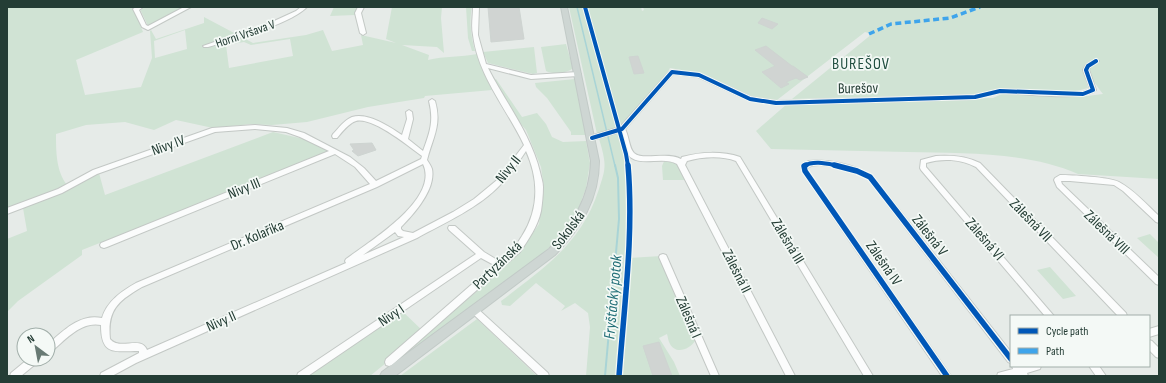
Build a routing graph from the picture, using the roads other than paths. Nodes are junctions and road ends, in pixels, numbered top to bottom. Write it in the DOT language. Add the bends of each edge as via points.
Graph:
graph roads {
  1 [pos="188,7"];
  2 [pos="304,7"];
  3 [pos="361,7"];
  4 [pos="476,7"];
  5 [pos="564,7"];
  6 [pos="138,8"];
  7 [pos="298,13"];
  8 [pos="304,15"];
  9 [pos="362,33"];
  10 [pos="206,46"];
  11 [pos="1096,61"];
  12 [pos="484,66"];
  13 [pos="578,74"];
  14 [pos="432,101"];
  15 [pos="409,112"];
  16 [pos="342,129"];
  17 [pos="619,130"];
  18 [pos="349,131"];
  19 [pos="335,136"];
  20 [pos="595,137"];
  21 [pos="404,141"];
  22 [pos="527,145"];
  23 [pos="336,151"];
  24 [pos="425,158"];
  25 [pos="923,162"];
  26 [pos="806,164"];
  27 [pos="682,165"];
  28 [pos="376,185"];
  29 [pos="7,211"];
  30 [pos="1159,220"];
  31 [pos="397,226"];
  32 [pos="452,228"];
  33 [pos="414,236"];
  34 [pos="104,245"];
  35 [pos="481,254"];
  36 [pos="663,258"];
  37 [pos="500,265"];
  38 [pos="339,268"];
  39 [pos="1159,282"];
  40 [pos="475,311"];
  41 [pos="1049,315"];
  42 [pos="1122,315"];
  43 [pos="105,322"];
  44 [pos="56,343"];
  45 [pos="1150,345"];
  46 [pos="1159,354"];
  47 [pos="144,355"];
  48 [pos="1010,358"];
  49 [pos="389,362"];
  50 [pos="26,367"];
  51 [pos="1034,367"];
  52 [pos="1094,367"];
  53 [pos="1020,371"];
  54 [pos="14,376"];
  55 [pos="104,376"];
  56 [pos="300,376"];
  57 [pos="386,376"];
  58 [pos="545,376"];
  59 [pos="715,376"];
  60 [pos="791,376"];
  61 [pos="869,376"];
  62 [pos="947,376"];
  63 [pos="1001,376"];
  64 [pos="1102,376"];
  1 -- 6 [label="street" via="148,28 144,26"];
  2 -- 7 [label="street, Horní Vršava V"];
  3 -- 9 [label="street" via="358,13"];
  4 -- 12 [label="street, Partyzánská" via="474,36"];
  5 -- 13 [label="main road, Sokolská"];
  7 -- 8 [label="street"];
  7 -- 10 [label="street, Horní Vršava V"];
  11 -- 17 [label="street, Burešov" via="1086,70 1093,90 1083,94 1000,91 975,97 776,103 750,99 699,75 672,72"];
  12 -- 13 [label="street" via="531,77"];
  12 -- 22 [label="street, Partyzánská" via="496,93"];
  13 -- 20 [label="main road, Sokolská"];
  14 -- 24 [label="street" via="435,123"];
  15 -- 21 [label="street" via="410,119"];
  16 -- 18 [label="street"];
  16 -- 19 [label="street"];
  16 -- 21 [label="street" via="352,120 363,119 387,128"];
  17 -- 20 [label="street"];
  17 -- 27 [label="street" via="625,134 630,152 634,156 677,159"];
  20 -- 40 [label="main road, Sokolská" via="595,175 589,199 577,222 552,252"];
  21 -- 24 [label="street"];
  22 -- 33 [label="street, Nivy II" via="509,171 480,198 454,216"];
  22 -- 37 [label="street, Partyzánská" via="536,166 539,187 537,211 517,250"];
  23 -- 28 [label="street" via="360,166"];
  23 -- 29 [label="street, Nivy IV" via="287,130 255,127 214,130 95,172 64,189"];
  23 -- 34 [label="street, Nivy III"];
  24 -- 28 [label="street, Dr. Kolaříka"];
  24 -- 31 [label="street, Nivy II" via="429,170 426,187 407,216"];
  25 -- 41 [label="street, Zálešná VI" via="923,168"];
  25 -- 42 [label="street, Zálešná VII" via="960,159 978,165"];
  26 -- 48 [label="street, Zálešná V" via="836,165 870,177"];
  26 -- 62 [label="street, Zálešná IV" via="805,171"];
  27 -- 60 [label="street, Zálešná II"];
  27 -- 61 [label="street, Zálešná III" via="684,159 691,157 738,159"];
  28 -- 43 [label="street, Dr. Kolaříka" via="139,285 121,297 109,312"];
  30 -- 39 [label="street, Zálešná VIII" via="1115,183 1070,178 1060,178 1057,181"];
  31 -- 33 [label="street" via="401,234"];
  31 -- 38 [label="street, Nivy II"];
  32 -- 35 [label="street"];
  33 -- 38 [label="street, Nivy II"];
  35 -- 37 [label="street"];
  35 -- 56 [label="street, Nivy I"];
  36 -- 59 [label="street, Zálešná I"];
  37 -- 49 [label="street, Partyzánská"];
  38 -- 47 [label="street, Nivy II"];
  40 -- 57 [label="main road, Sokolská"];
  40 -- 58 [label="street"];
  43 -- 44 [label="street" via="93,320 82,324"];
  43 -- 47 [label="street" via="108,343 117,347 141,347"];
  45 -- 46 [label="street"];
  47 -- 55 [label="street, Nivy II"];
  50 -- 54 [label="street"];
  51 -- 53 [label="street"];
  52 -- 64 [label="street"];
  53 -- 63 [label="street"];
}
